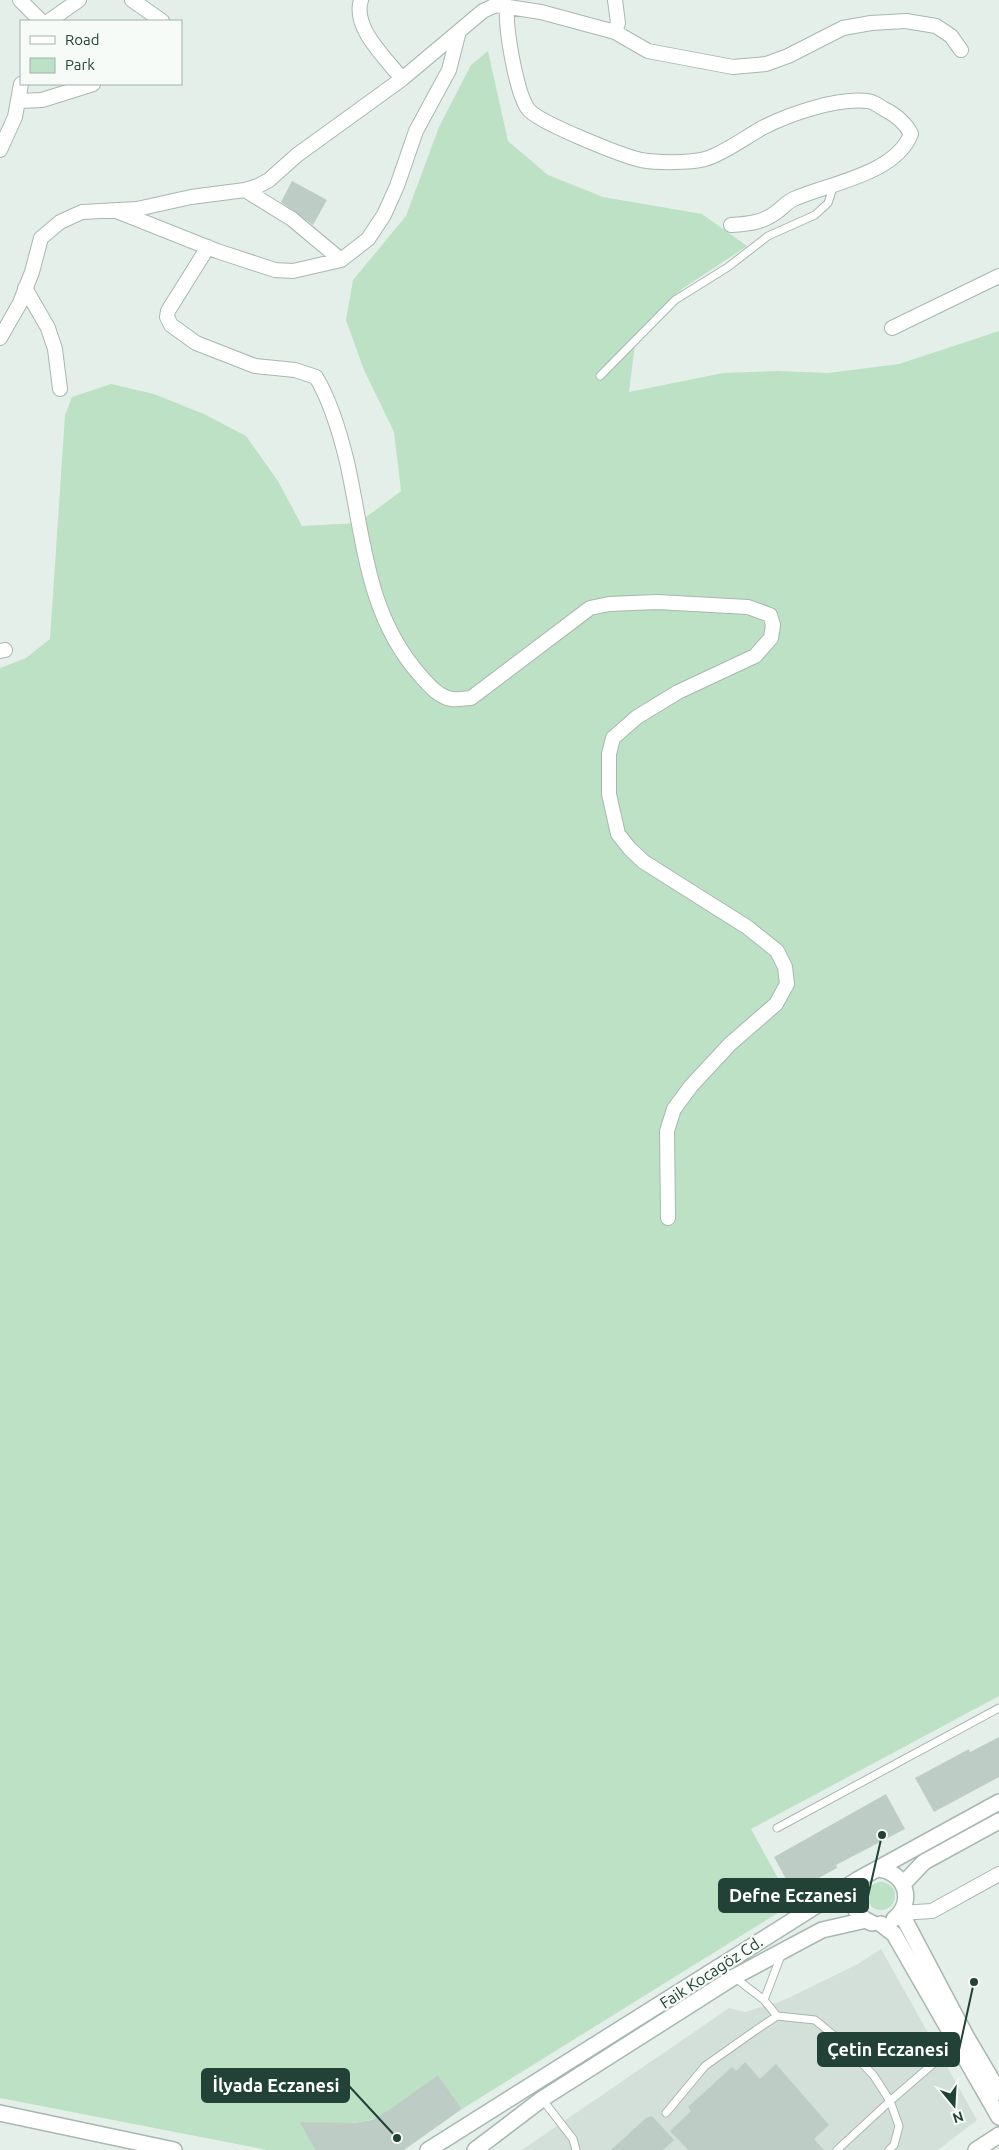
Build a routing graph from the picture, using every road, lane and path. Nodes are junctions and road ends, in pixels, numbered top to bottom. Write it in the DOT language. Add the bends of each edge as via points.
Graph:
graph roads {
  1 [pos="20,0"];
  2 [pos="79,0"];
  3 [pos="132,0"];
  4 [pos="361,0"];
  5 [pos="615,0"];
  6 [pos="507,6"];
  7 [pos="41,20"];
  8 [pos="50,20"];
  9 [pos="161,20"];
  10 [pos="459,31"];
  11 [pos="615,32"];
  12 [pos="961,50"];
  13 [pos="402,79"];
  14 [pos="21,85"];
  15 [pos="90,85"];
  16 [pos="19,101"];
  17 [pos="0,150"];
  18 [pos="834,185"];
  19 [pos="245,190"];
  20 [pos="115,210"];
  21 [pos="731,225"];
  22 [pos="208,247"];
  23 [pos="341,260"];
  24 [pos="999,276"];
  25 [pos="25,288"];
  26 [pos="892,328"];
  27 [pos="0,338"];
  28 [pos="600,376"];
  29 [pos="60,389"];
  30 [pos="668,1218"];
  31 [pos="999,1708"];
  32 [pos="999,1802"];
  33 [pos="999,1821"];
  34 [pos="777,1828"];
  35 [pos="877,1869"];
  36 [pos="999,1874"];
  37 [pos="857,1880"];
  38 [pos="903,1884"];
  39 [pos="901,1913"];
  40 [pos="873,1922"];
  41 [pos="783,1951"];
  42 [pos="734,1977"];
  43 [pos="764,2000"];
  44 [pos="777,2016"];
  45 [pos="961,2040"];
  46 [pos="999,2092"];
  47 [pos="542,2099"];
  48 [pos="890,2101"];
  49 [pos="666,2113"];
  50 [pos="0,2114"];
  51 [pos="999,2117"];
  52 [pos="999,2135"];
  53 [pos="174,2150"];
  54 [pos="428,2150"];
  55 [pos="475,2150"];
  56 [pos="576,2150"];
  57 [pos="837,2150"];
  58 [pos="889,2150"];
  59 [pos="976,2150"];
  1 -- 7 [label="street"];
  2 -- 8 [label="street"];
  3 -- 9 [label="street"];
  4 -- 13 [label="street" via="358,12 361,24"];
  5 -- 11 [label="street" via="618,23"];
  6 -- 10 [label="street" via="496,5 483,11"];
  6 -- 11 [label="street"];
  6 -- 18 [label="street" via="512,57 524,102 530,111 546,122 641,160 706,158 788,116 818,106 868,101 906,124 911,134 906,146 884,164"];
  10 -- 13 [label="street"];
  10 -- 23 [label="street" via="449,70 416,131 384,215 368,239"];
  11 -- 12 [label="street" via="648,51 733,67 766,64 843,28 871,23 906,21 936,26 951,36"];
  13 -- 19 [label="street" via="298,155 270,180"];
  14 -- 16 [label="street"];
  15 -- 16 [label="street" via="42,100"];
  16 -- 17 [label="street"];
  18 -- 21 [label="street" via="789,201 767,219"];
  18 -- 28 [label="lane" via="822,210 768,236 728,267 675,300"];
  19 -- 20 [label="street"];
  19 -- 23 [label="street" via="292,219"];
  20 -- 22 [label="street"];
  20 -- 25 [label="street" via="82,212 60,222 41,238"];
  22 -- 23 [label="street" via="275,270 293,271"];
  22 -- 30 [label="street" via="168,311 171,325 196,343 255,366 295,370 316,377 325,393 346,462 365,562 386,623 404,657 433,690 451,699 471,698 590,608 657,602 748,607 770,615 773,625 771,638 755,656 678,692 637,717 614,738 609,754 609,794 618,834 630,849 644,862 747,927 777,951 785,967 787,984 776,1004 730,1044 674,1109 668,1131"];
  24 -- 26 [label="street"];
  25 -- 27 [label="street"];
  25 -- 29 [label="street" via="48,328 55,349"];
  31 -- 34 [label="lane"];
  32 -- 35 [label="street, Faik Kocagöz Cd."];
  33 -- 38 [label="street" via="924,1862"];
  35 -- 37 [label="street, Faik Kocagöz Cd."];
  35 -- 38 [label="street" via="892,1873"];
  36 -- 39 [label="street" via="932,1911"];
  37 -- 40 [label="street" via="852,1902 859,1916"];
  37 -- 54 [label="street, Faik Kocagöz Cd."];
  38 -- 39 [label="street" via="906,1899"];
  39 -- 40 [label="street" via="895,1918"];
  39 -- 45 [label="street"];
  40 -- 41 [label="street" via="822,1930"];
  40 -- 45 [label="street" via="894,1934"];
  41 -- 42 [label="street"];
  41 -- 43 [label="lane"];
  42 -- 43 [label="lane"];
  42 -- 47 [label="street"];
  43 -- 44 [label="lane"];
  44 -- 48 [label="lane" via="815,2020 843,2043 874,2076"];
  44 -- 49 [label="lane" via="705,2066"];
  45 -- 46 [label="street"];
  45 -- 48 [label="lane"];
  45 -- 51 [label="street"];
  47 -- 55 [label="street"];
  47 -- 56 [label="lane" via="573,2138"];
  48 -- 57 [label="lane"];
  48 -- 58 [label="lane" via="899,2126 894,2145"];
  50 -- 53 [label="street"];
  52 -- 59 [label="street"];
}
